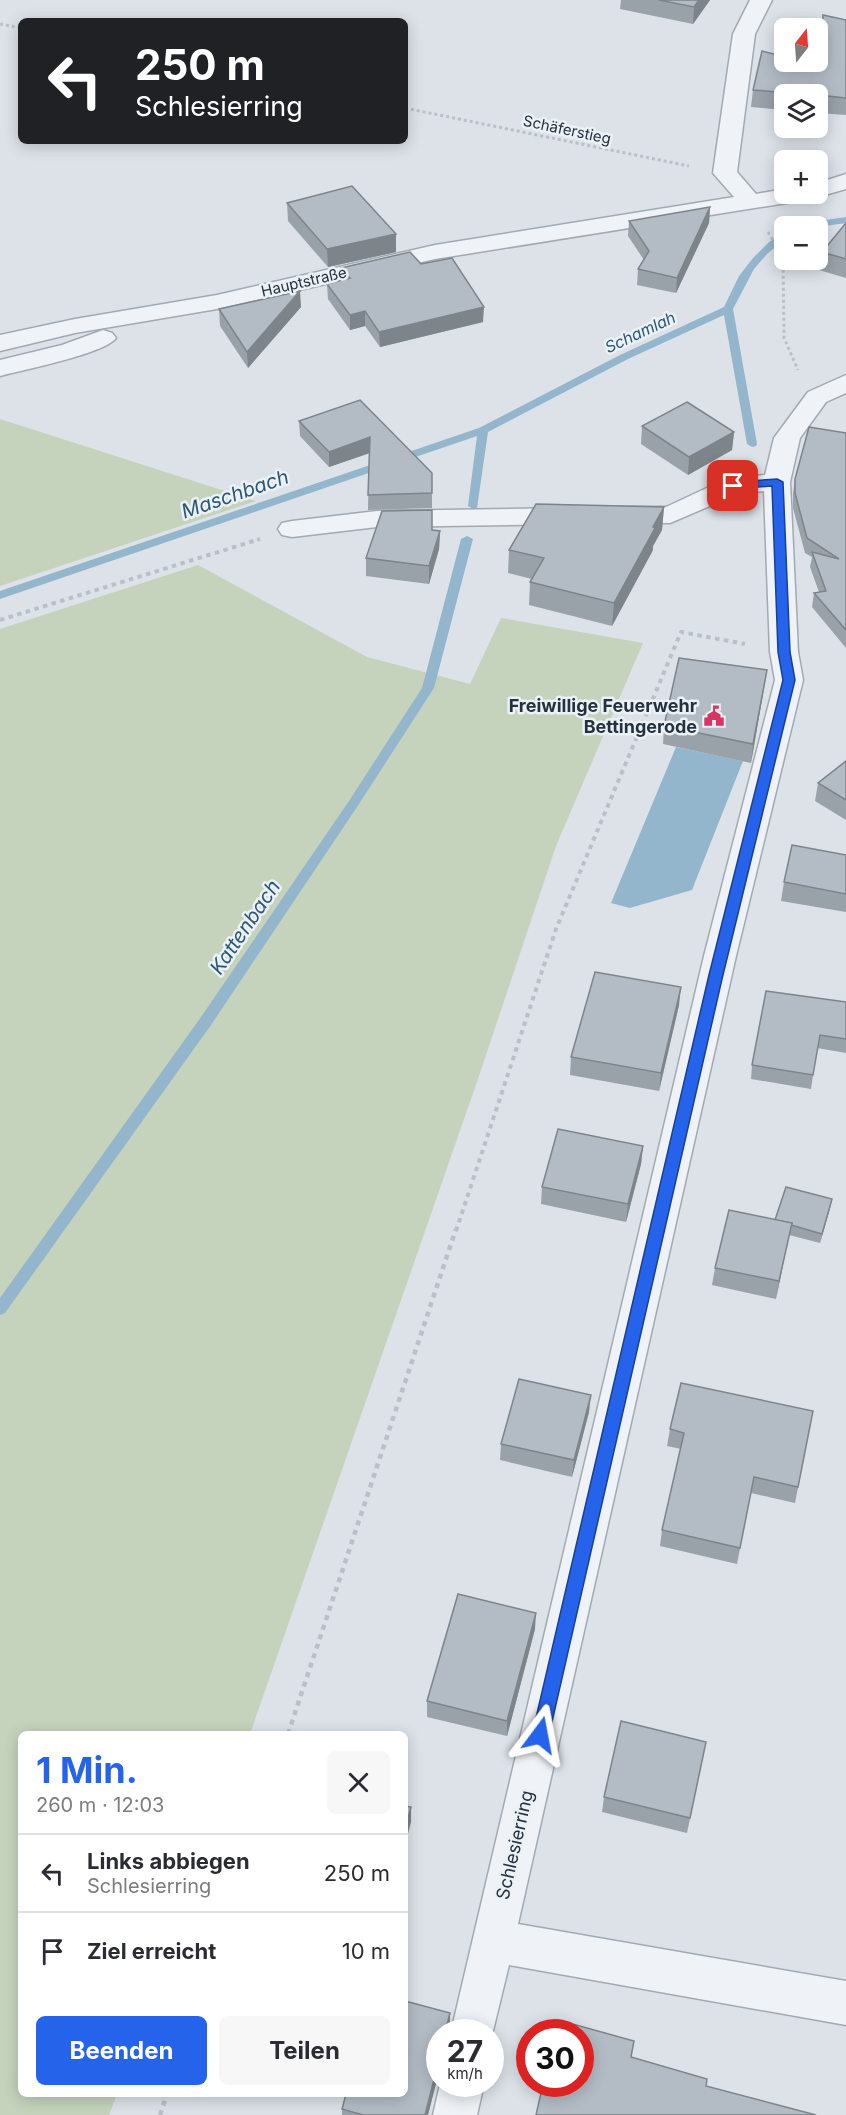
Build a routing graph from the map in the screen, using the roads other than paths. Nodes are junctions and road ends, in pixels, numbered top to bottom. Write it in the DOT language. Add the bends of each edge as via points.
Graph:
graph roads {
  1 [pos="761,0"];
  2 [pos="846,181"];
  3 [pos="828,187"];
  4 [pos="774,198"];
  5 [pos="751,202"];
  6 [pos="217,302"];
  7 [pos="0,343"];
  8 [pos="0,368"];
  9 [pos="846,382"];
  10 [pos="777,482"];
  11 [pos="292,529"];
  12 [pos="493,1941"];
  13 [pos="846,2003"];
  14 [pos="476,2019"];
  15 [pos="459,2097"];
  16 [pos="455,2115"];
  1 -- 5 [label="street" via="744,34 725,173"];
  2 -- 3 [label="street"];
  4 -- 5 [label="street, Hauptstraße"];
  5 -- 6 [label="street, Hauptstraße" via="435,252"];
  6 -- 7 [label="street, Hauptstraße"];
  6 -- 8 [label="street" via="71,350"];
  9 -- 10 [label="street, Schlesierring" via="817,397 787,438"];
  10 -- 11 [label="street" via="733,486 670,514 377,519"];
  10 -- 12 [label="street, Schlesierring" via="784,652 789,680 720,957"];
  12 -- 13 [label="street"];
  12 -- 14 [label="street, Schlesierring"];
  15 -- 16 [label="street"];
}
